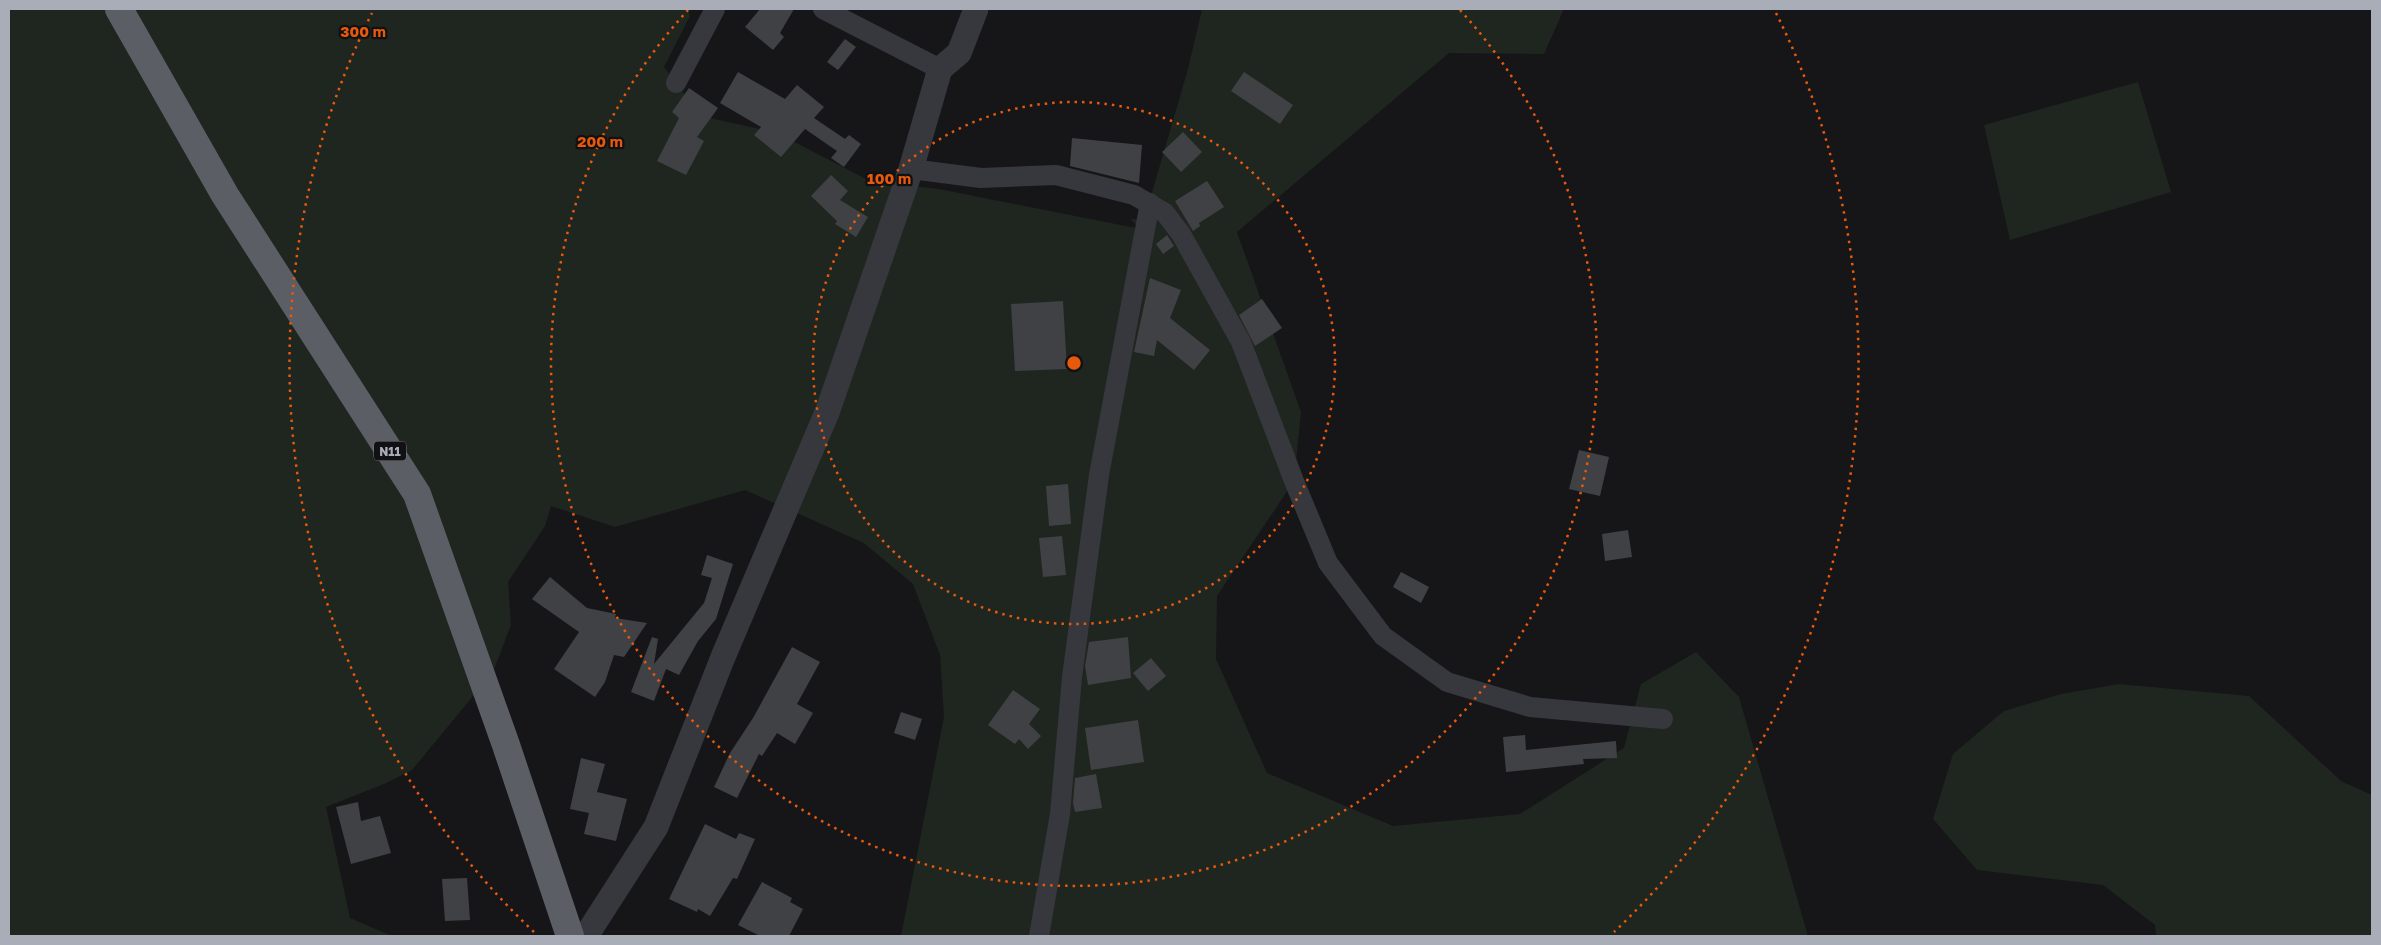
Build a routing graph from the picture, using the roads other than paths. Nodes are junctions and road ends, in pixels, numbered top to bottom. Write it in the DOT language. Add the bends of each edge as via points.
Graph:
graph roads {
  1 [pos="119,9"];
  2 [pos="715,9"];
  3 [pos="824,9"];
  4 [pos="976,9"];
  5 [pos="940,69"];
  6 [pos="676,83"];
  7 [pos="911,169"];
  8 [pos="1150,203"];
  9 [pos="1663,719"];
  10 [pos="570,936"];
  11 [pos="586,936"];
  12 [pos="1039,936"];
  1 -- 10 [label="highway, N11" via="226,195 417,494"];
  2 -- 6 [label="street"];
  3 -- 5 [label="street"];
  4 -- 5 [label="street" via="959,53"];
  5 -- 7 [label="street"];
  7 -- 8 [label="street" via="981,178 1056,175 1134,194"];
  7 -- 11 [label="street" via="828,410 723,657 656,827"];
  8 -- 9 [label="street" via="1165,213 1181,234 1241,342 1328,563 1383,636 1447,682 1530,707"];
  8 -- 12 [label="street" via="1099,475 1072,677 1060,814"];
}
